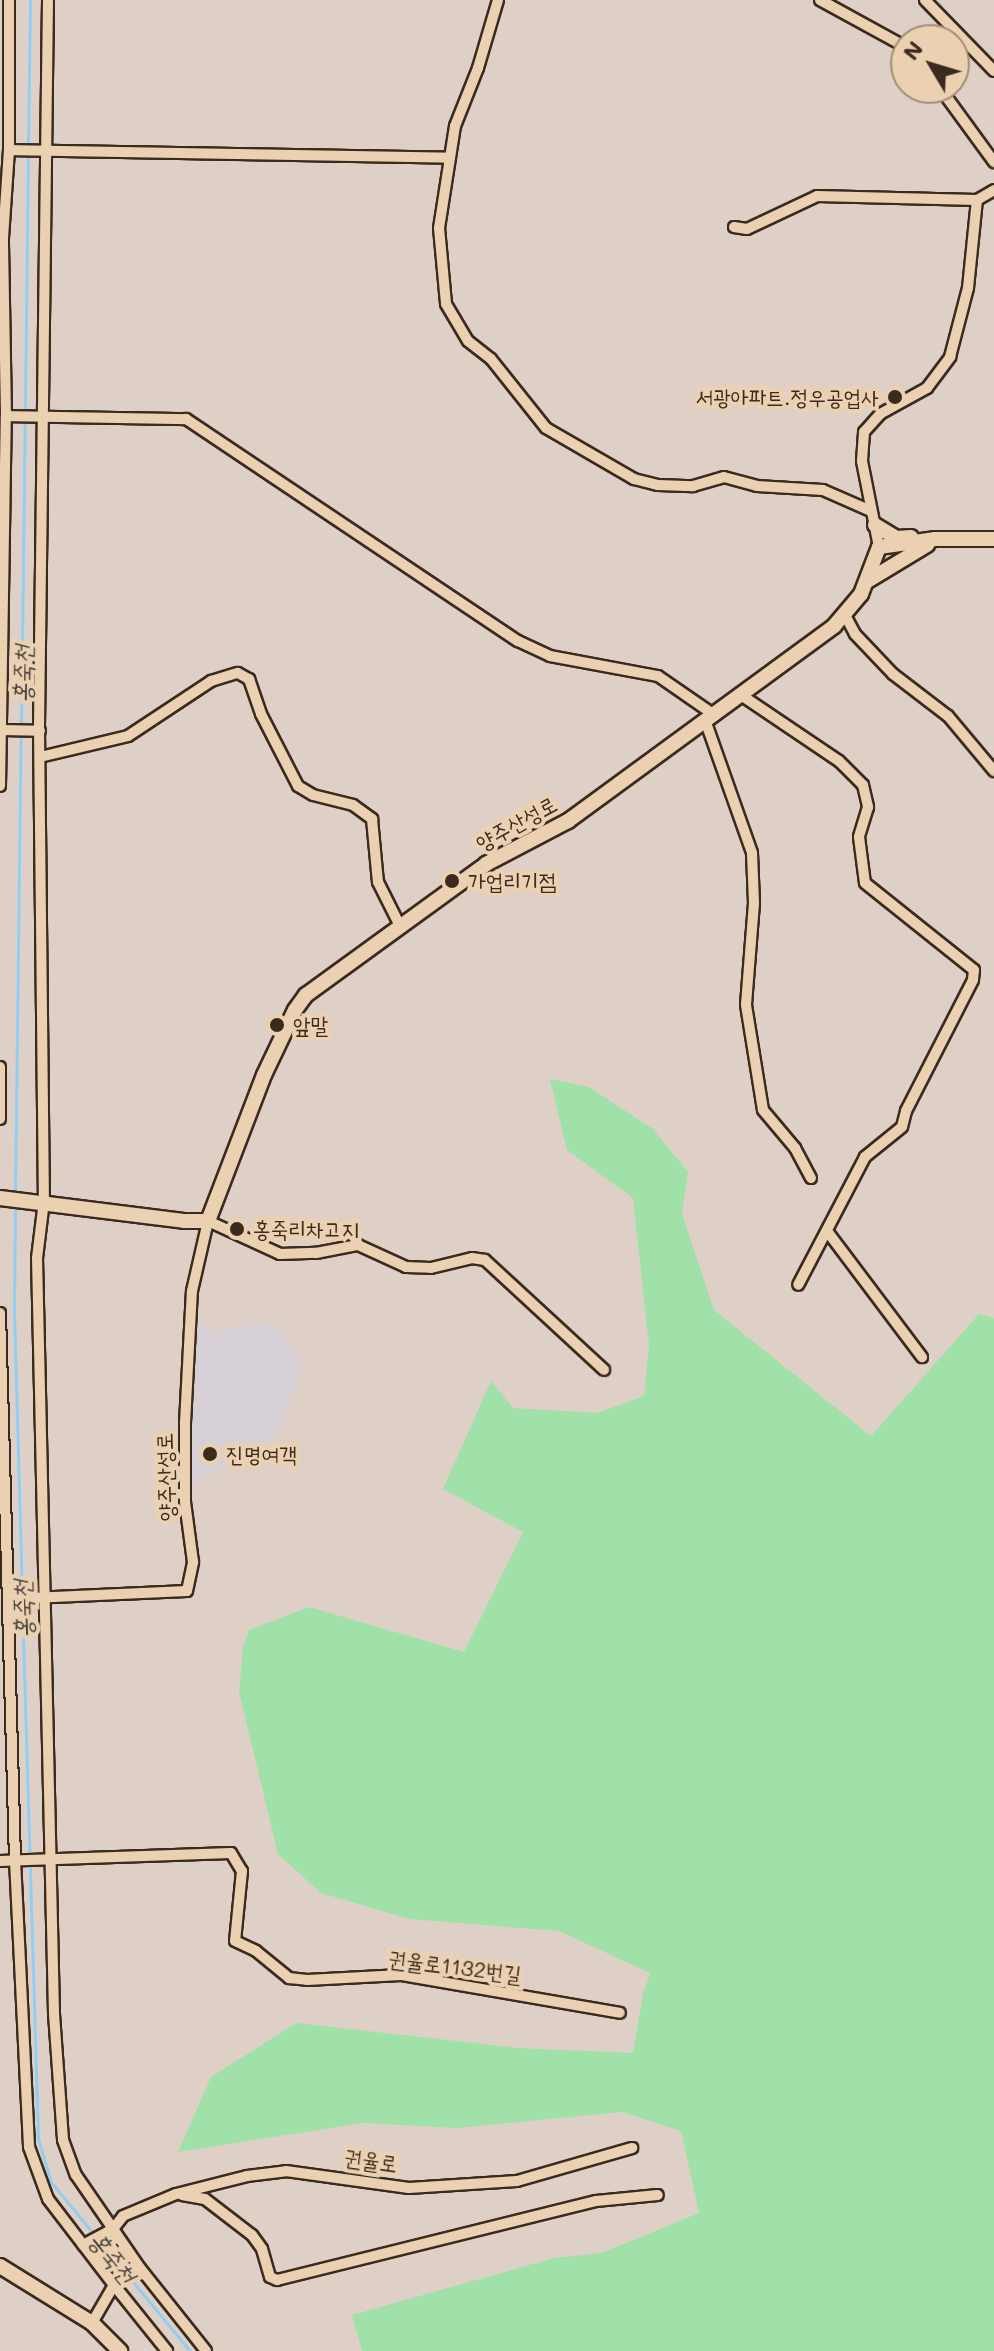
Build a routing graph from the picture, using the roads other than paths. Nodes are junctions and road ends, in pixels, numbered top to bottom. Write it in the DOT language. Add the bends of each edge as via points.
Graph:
graph roads {
  1 [pos="9,0"];
  2 [pos="48,0"];
  3 [pos="498,0"];
  4 [pos="820,0"];
  5 [pos="925,0"];
  6 [pos="890,38"];
  7 [pos="994,71"];
  8 [pos="952,104"];
  9 [pos="9,150"];
  10 [pos="45,152"];
  11 [pos="449,158"];
  12 [pos="994,162"];
  13 [pos="994,190"];
  14 [pos="977,200"];
  15 [pos="734,227"];
  16 [pos="6,416"];
  17 [pos="45,416"];
  18 [pos="873,518"];
  19 [pos="935,539"];
  20 [pos="994,539"];
  21 [pos="879,547"];
  22 [pos="869,580"];
  23 [pos="845,615"];
  24 [pos="741,695"];
  25 [pos="709,717"];
  26 [pos="1,730"];
  27 [pos="40,731"];
  28 [pos="40,757"];
  29 [pos="994,771"];
  30 [pos="0,786"];
  31 [pos="400,926"];
  32 [pos="0,1067"];
  33 [pos="0,1119"];
  34 [pos="811,1178"];
  35 [pos="2,1198"];
  36 [pos="44,1201"];
  37 [pos="208,1221"];
  38 [pos="827,1231"];
  39 [pos="798,1285"];
  40 [pos="0,1313"];
  41 [pos="922,1357"];
  42 [pos="604,1370"];
  43 [pos="45,1597"];
  44 [pos="9,1599"];
  45 [pos="50,1858"];
  46 [pos="15,1860"];
  47 [pos="0,1861"];
  48 [pos="620,2013"];
  49 [pos="632,2148"];
  50 [pos="176,2194"];
  51 [pos="658,2195"];
  52 [pos="113,2229"];
  53 [pos="83,2245"];
  54 [pos="0,2266"];
  55 [pos="114,2285"];
  56 [pos="92,2323"];
  57 [pos="120,2351"];
  58 [pos="167,2351"];
  59 [pos="206,2351"];
  1 -- 9 [label="street"];
  2 -- 10 [label="street"];
  3 -- 11 [label="street"];
  4 -- 6 [label="street"];
  5 -- 7 [label="street"];
  8 -- 12 [label="street"];
  9 -- 10 [label="street"];
  9 -- 16 [label="street" via="3,238"];
  10 -- 11 [label="street"];
  10 -- 17 [label="street"];
  11 -- 18 [label="street" via="439,228 446,304 468,341 491,359 546,428 634,479 693,486 724,477 757,486 823,490"];
  13 -- 14 [label="street"];
  14 -- 15 [label="street" via="817,196 747,229"];
  14 -- 18 [label="street, 양주산성로" via="968,288 950,357 927,388 880,414 864,432 862,461"];
  16 -- 17 [label="street"];
  16 -- 26 [label="street"];
  17 -- 25 [label="street" via="186,419 518,641 550,656 658,676"];
  17 -- 27 [label="street"];
  18 -- 19 [label="street" via="897,538"];
  18 -- 21 [label="street, 양주산성로"];
  19 -- 20 [label="street"];
  19 -- 21 [label="street"];
  19 -- 22 [label="street"];
  21 -- 22 [label="street, 양주산성로"];
  22 -- 23 [label="street, 양주산성로"];
  23 -- 24 [label="street, 양주산성로"];
  23 -- 29 [label="street" via="855,634 893,674 948,716"];
  24 -- 25 [label="street, 양주산성로"];
  24 -- 38 [label="street" via="839,761 863,785 868,807 859,837 865,883 974,970 902,1127 865,1157"];
  25 -- 31 [label="street, 양주산성로" via="568,821 486,864"];
  25 -- 34 [label="street" via="752,853 746,1005 763,1110 795,1148"];
  26 -- 27 [label="street"];
  26 -- 30 [label="street"];
  27 -- 28 [label="street"];
  28 -- 31 [label="street" via="128,736 211,681 238,673 249,679 267,728 298,786 353,805 372,819 378,882"];
  28 -- 36 [label="street"];
  31 -- 37 [label="street, 양주산성로" via="306,995 295,1010"];
  32 -- 33 [label="street"];
  35 -- 36 [label="street"];
  36 -- 37 [label="street"];
  36 -- 43 [label="street" via="37,1258"];
  37 -- 42 [label="street" via="280,1254 358,1245 406,1267 485,1260"];
  37 -- 43 [label="street, 양주산성로" via="192,1291 185,1407 185,1502 193,1562 187,1591"];
  38 -- 39 [label="street"];
  38 -- 41 [label="street"];
  40 -- 44 [label="street"];
  43 -- 44 [label="street"];
  43 -- 45 [label="street"];
  44 -- 46 [label="street"];
  45 -- 46 [label="street"];
  45 -- 48 [label="street, 권율로1132번길" via="231,1853 242,1871 235,1941 289,1978 401,1975"];
  45 -- 52 [label="street" via="63,2140 76,2175"];
  46 -- 47 [label="street"];
  46 -- 53 [label="street" via="29,2147 48,2199"];
  49 -- 50 [label="street, 권율로" via="517,2181 409,2188 286,2171"];
  50 -- 51 [label="street" via="205,2199 252,2235 270,2277 277,2280 596,2201"];
  50 -- 52 [label="street, 권율로" via="123,2216"];
  52 -- 53 [label="street, 권율로"];
  52 -- 59 [label="street"];
  53 -- 55 [label="street"];
  54 -- 56 [label="street"];
  55 -- 56 [label="street"];
  55 -- 58 [label="street"];
  56 -- 57 [label="street"];
}
